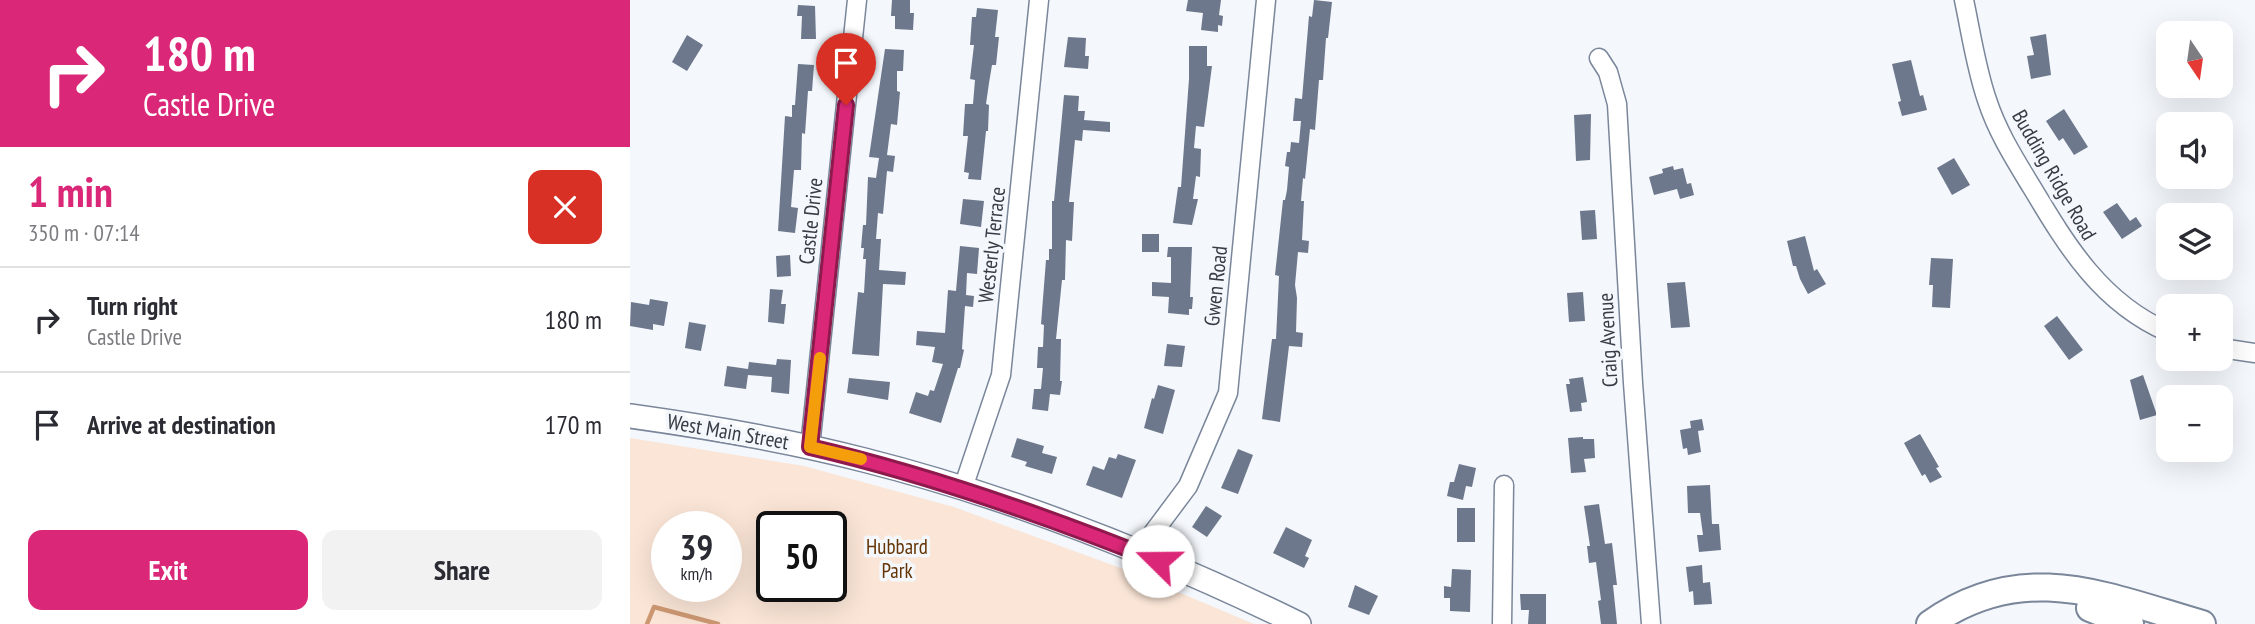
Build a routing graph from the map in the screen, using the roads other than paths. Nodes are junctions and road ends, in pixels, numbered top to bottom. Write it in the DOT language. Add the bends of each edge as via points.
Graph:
graph roads {
  1 [pos="857,0"];
  2 [pos="1040,0"];
  3 [pos="1266,0"];
  4 [pos="1964,0"];
  5 [pos="1598,58"];
  6 [pos="2156,327"];
  7 [pos="2233,350"];
  8 [pos="2255,353"];
  9 [pos="630,416"];
  10 [pos="810,447"];
  11 [pos="1504,485"];
  12 [pos="962,488"];
  13 [pos="1138,553"];
  14 [pos="1299,624"];
  15 [pos="1502,624"];
  16 [pos="1651,624"];
  17 [pos="1930,624"];
  18 [pos="1962,624"];
  19 [pos="2130,624"];
  20 [pos="2202,624"];
  1 -- 10 [label="street, Castle Drive"];
  2 -- 12 [label="street, Westerly Terrace" via="1001,375"];
  3 -- 13 [label="street, Gwen Road" via="1228,393 1188,486"];
  4 -- 6 [label="street, Budding Ridge Road" via="1981,78 2002,138 2087,272"];
  5 -- 16 [label="street, Craig Avenue" via="1608,72 1617,104"];
  7 -- 8 [label="street"];
  9 -- 10 [label="main road, West Main Street"];
  10 -- 12 [label="main road, West Main Street"];
  11 -- 15 [label="street"];
  12 -- 13 [label="main road, West Main Street"];
  13 -- 14 [label="main road, West Main Street"];
  17 -- 20 [label="highway" via="1979,598 2045,586 2093,593"];
  18 -- 19 [label="highway" via="1996,610 2040,603 2087,607"];
}
